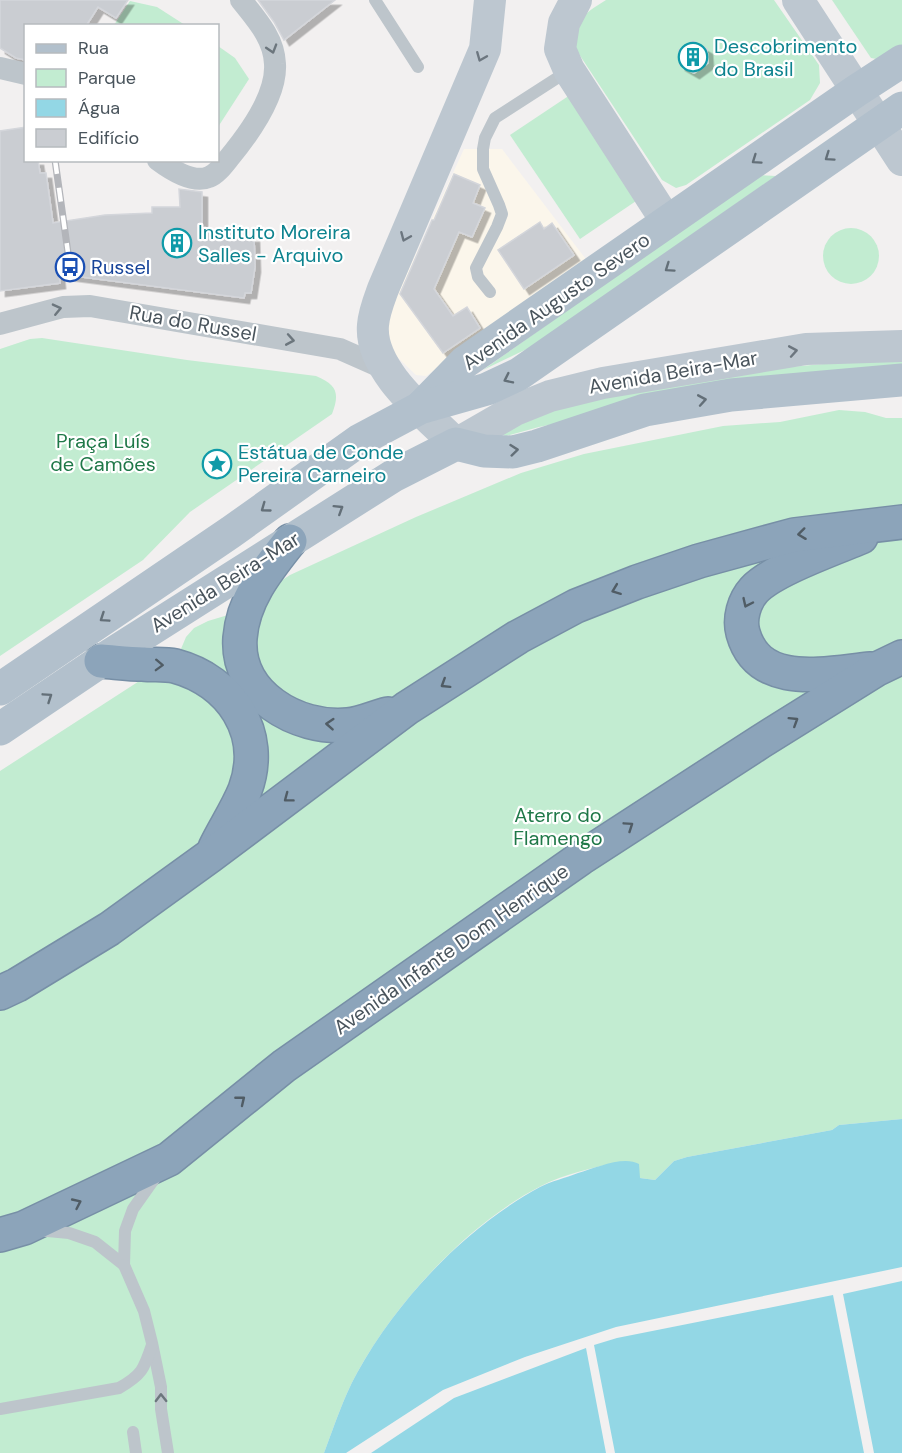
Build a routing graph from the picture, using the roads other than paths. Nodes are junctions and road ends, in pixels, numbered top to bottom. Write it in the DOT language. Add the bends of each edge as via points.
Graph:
graph roads {
  1 [pos="241,0"];
  2 [pos="375,0"];
  3 [pos="490,0"];
  4 [pos="576,0"];
  5 [pos="798,0"];
  6 [pos="902,61"];
  7 [pos="418,67"];
  8 [pos="0,68"];
  9 [pos="568,70"];
  10 [pos="24,74"];
  11 [pos="856,91"];
  12 [pos="890,116"];
  13 [pos="902,160"];
  14 [pos="161,162"];
  15 [pos="667,222"];
  16 [pos="490,292"];
  17 [pos="0,324"];
  18 [pos="902,346"];
  19 [pos="383,368"];
  20 [pos="902,380"];
  21 [pos="420,408"];
  22 [pos="456,444"];
  23 [pos="895,524"];
  24 [pos="290,541"];
  25 [pos="101,661"];
  26 [pos="890,663"];
  27 [pos="0,689"];
  28 [pos="406,708"];
  29 [pos="0,729"];
  30 [pos="210,856"];
  31 [pos="0,993"];
  32 [pos="169,1159"];
  33 [pos="12,1231"];
  34 [pos="124,1265"];
  35 [pos="152,1343"];
  36 [pos="0,1409"];
  37 [pos="133,1432"];
  38 [pos="136,1453"];
  39 [pos="168,1453"];
  1 -- 14 [label="street, one-way" via="264,30 276,65 274,81 256,121 209,178 195,178"];
  2 -- 7 [label="lane"];
  3 -- 19 [label="main road, Rua do Russel, one-way" via="485,49 375,310 374,342"];
  4 -- 9 [label="main road" via="564,23 560,49"];
  5 -- 11 [label="main road"];
  6 -- 11 [label="main road, Avenida Augusto Severo"];
  8 -- 10 [label="street"];
  9 -- 15 [label="main road"];
  9 -- 16 [label="lane" via="495,118 485,138 483,169 501,214 476,268"];
  11 -- 12 [label="main road"];
  11 -- 15 [label="main road, Avenida Augusto Severo, one-way"];
  12 -- 13 [label="main road"];
  12 -- 21 [label="main road, Avenida Augusto Severo, one-way" via="519,374 487,389"];
  15 -- 21 [label="main road, Avenida Augusto Severo" via="465,362"];
  17 -- 19 [label="street, Rua do Russel, one-way" via="63,307 90,306 340,349"];
  22 -- 18 [label="main road, Avenida Beira-Mar, one-way" via="515,410 550,396 603,383 806,349"];
  19 -- 21 [label="main road, Rua do Russel"];
  22 -- 20 [label="main road, Avenida Beira-Mar, one-way" via="484,451 513,452 645,410 731,395"];
  21 -- 22 [label="main road, Rua do Russel"];
  21 -- 27 [label="main road, Avenida Beira-Mar, one-way" via="360,440"];
  24 -- 22 [label="main road, Avenida Beira-Mar, one-way" via="393,476"];
  23 -- 26 [label="highway, one-way" via="778,573 754,590 746,602 741,627 754,656 767,668 780,672 806,675"];
  23 -- 28 [label="highway, one-way" via="794,535 637,582 576,606 518,637"];
  24 -- 25 [label="main road, Avenida Beira-Mar"];
  28 -- 24 [label="highway, one-way" via="348,725 309,722 274,706 247,676 240,638 248,604 260,579"];
  29 -- 25 [label="main road, Avenida Beira-Mar, one-way"];
  25 -- 30 [label="highway, one-way" via="171,665 190,671 222,690 242,717 250,762 245,789"];
  32 -- 26 [label="highway, Avenida Infante Dom Henrique, one-way" via="284,1066 581,858"];
  28 -- 30 [label="highway, one-way"];
  30 -- 31 [label="highway" via="109,929"];
  33 -- 32 [label="highway, Avenida Infante Dom Henrique, one-way"];
  32 -- 34 [label="lane" via="133,1209 125,1232"];
  33 -- 34 [label="lane" via="69,1233 95,1242"];
  34 -- 35 [label="lane" via="144,1311"];
  35 -- 36 [label="lane" via="136,1378 118,1388"];
  39 -- 35 [label="lane, one-way"];
  37 -- 38 [label="lane"];
}
